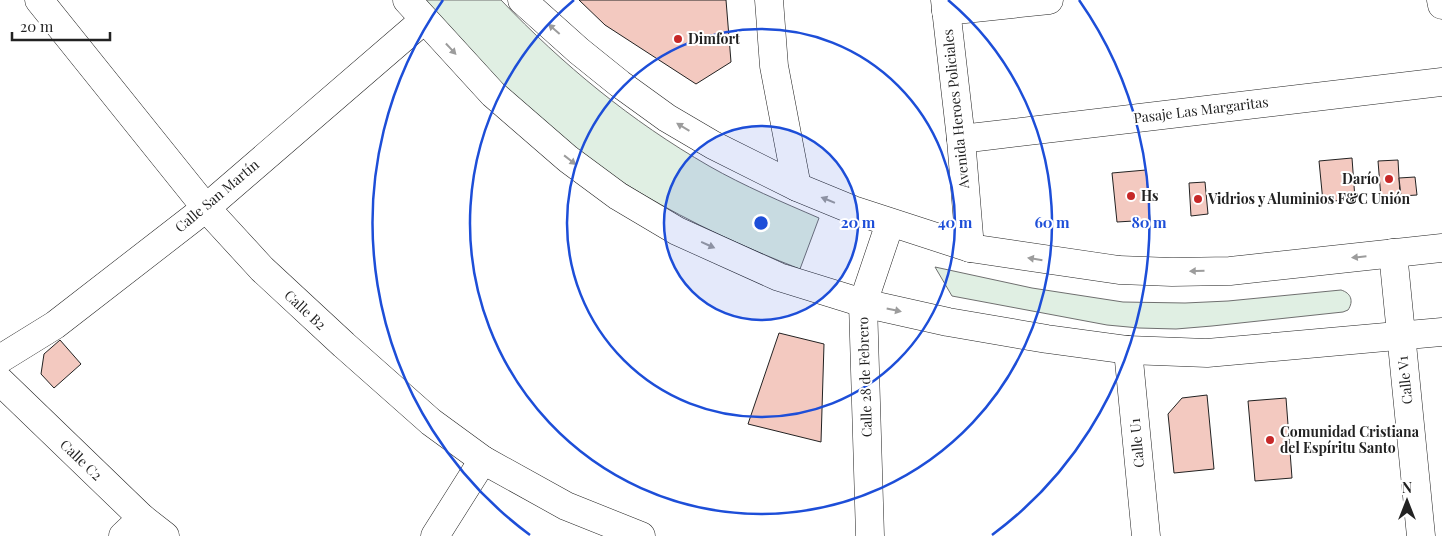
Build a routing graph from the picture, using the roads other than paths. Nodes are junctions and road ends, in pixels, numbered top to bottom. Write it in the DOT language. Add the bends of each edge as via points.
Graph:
graph roads {
  1 [pos="39,0"];
  2 [pos="522,0"];
  3 [pos="769,0"];
  4 [pos="1049,0"];
  5 [pos="1441,0"];
  6 [pos="945,5"];
  7 [pos="1442,5"];
  8 [pos="416,10"];
  9 [pos="1442,82"];
  10 [pos="961,139"];
  11 [pos="797,187"];
  12 [pos="206,208"];
  13 [pos="890,223"];
  14 [pos="970,248"];
  15 [pos="1442,248"];
  16 [pos="1393,253"];
  17 [pos="863,303"];
  18 [pos="1442,332"];
  19 [pos="1401,337"];
  20 [pos="1128,350"];
  21 [pos="0,359"];
  22 [pos="0,381"];
  23 [pos="483,460"];
  24 [pos="133,527"];
  25 [pos="165,536"];
  26 [pos="435,536"];
  27 [pos="641,536"];
  28 [pos="870,536"];
  29 [pos="1146,536"];
  30 [pos="1421,536"];
  1 -- 12 [label="street, Calle B2"];
  11 -- 2 [label="street, one-way" via="667,118 585,56"];
  3 -- 11 [label="street" via="774,66"];
  4 -- 6 [label="street"];
  5 -- 7 [label="street"];
  6 -- 10 [label="street, Avenida Heroes Policiales"];
  8 -- 12 [label="street, Calle San Martín"];
  8 -- 17 [label="street, one-way" via="493,94 568,159 618,196 677,231 779,277"];
  9 -- 10 [label="street, Pasaje Las Margaritas"];
  10 -- 14 [label="street, Avenida Heroes Policiales"];
  13 -- 11 [label="street, one-way"];
  12 -- 21 [label="street, Calle San Martín" via="55,325"];
  12 -- 23 [label="street, Calle B2" via="262,269 344,345 431,422"];
  13 -- 14 [label="street"];
  13 -- 17 [label="street, Calle 28 de Febrero"];
  16 -- 14 [label="street, one-way" via="1230,271 1172,272 1119,270"];
  15 -- 16 [label="street"];
  16 -- 19 [label="street, Calle V1"];
  17 -- 20 [label="street, one-way" via="1047,339"];
  17 -- 28 [label="street, Calle 28 de Febrero"];
  18 -- 19 [label="street"];
  19 -- 20 [label="street" via="1207,353"];
  19 -- 30 [label="street, Calle V1"];
  20 -- 29 [label="street, Calle U1"];
  22 -- 24 [label="street, Calle C2"];
  23 -- 26 [label="street"];
  23 -- 27 [label="street, Calle B2" via="566,506"];
  24 -- 25 [label="street, Calle C2"];
}
